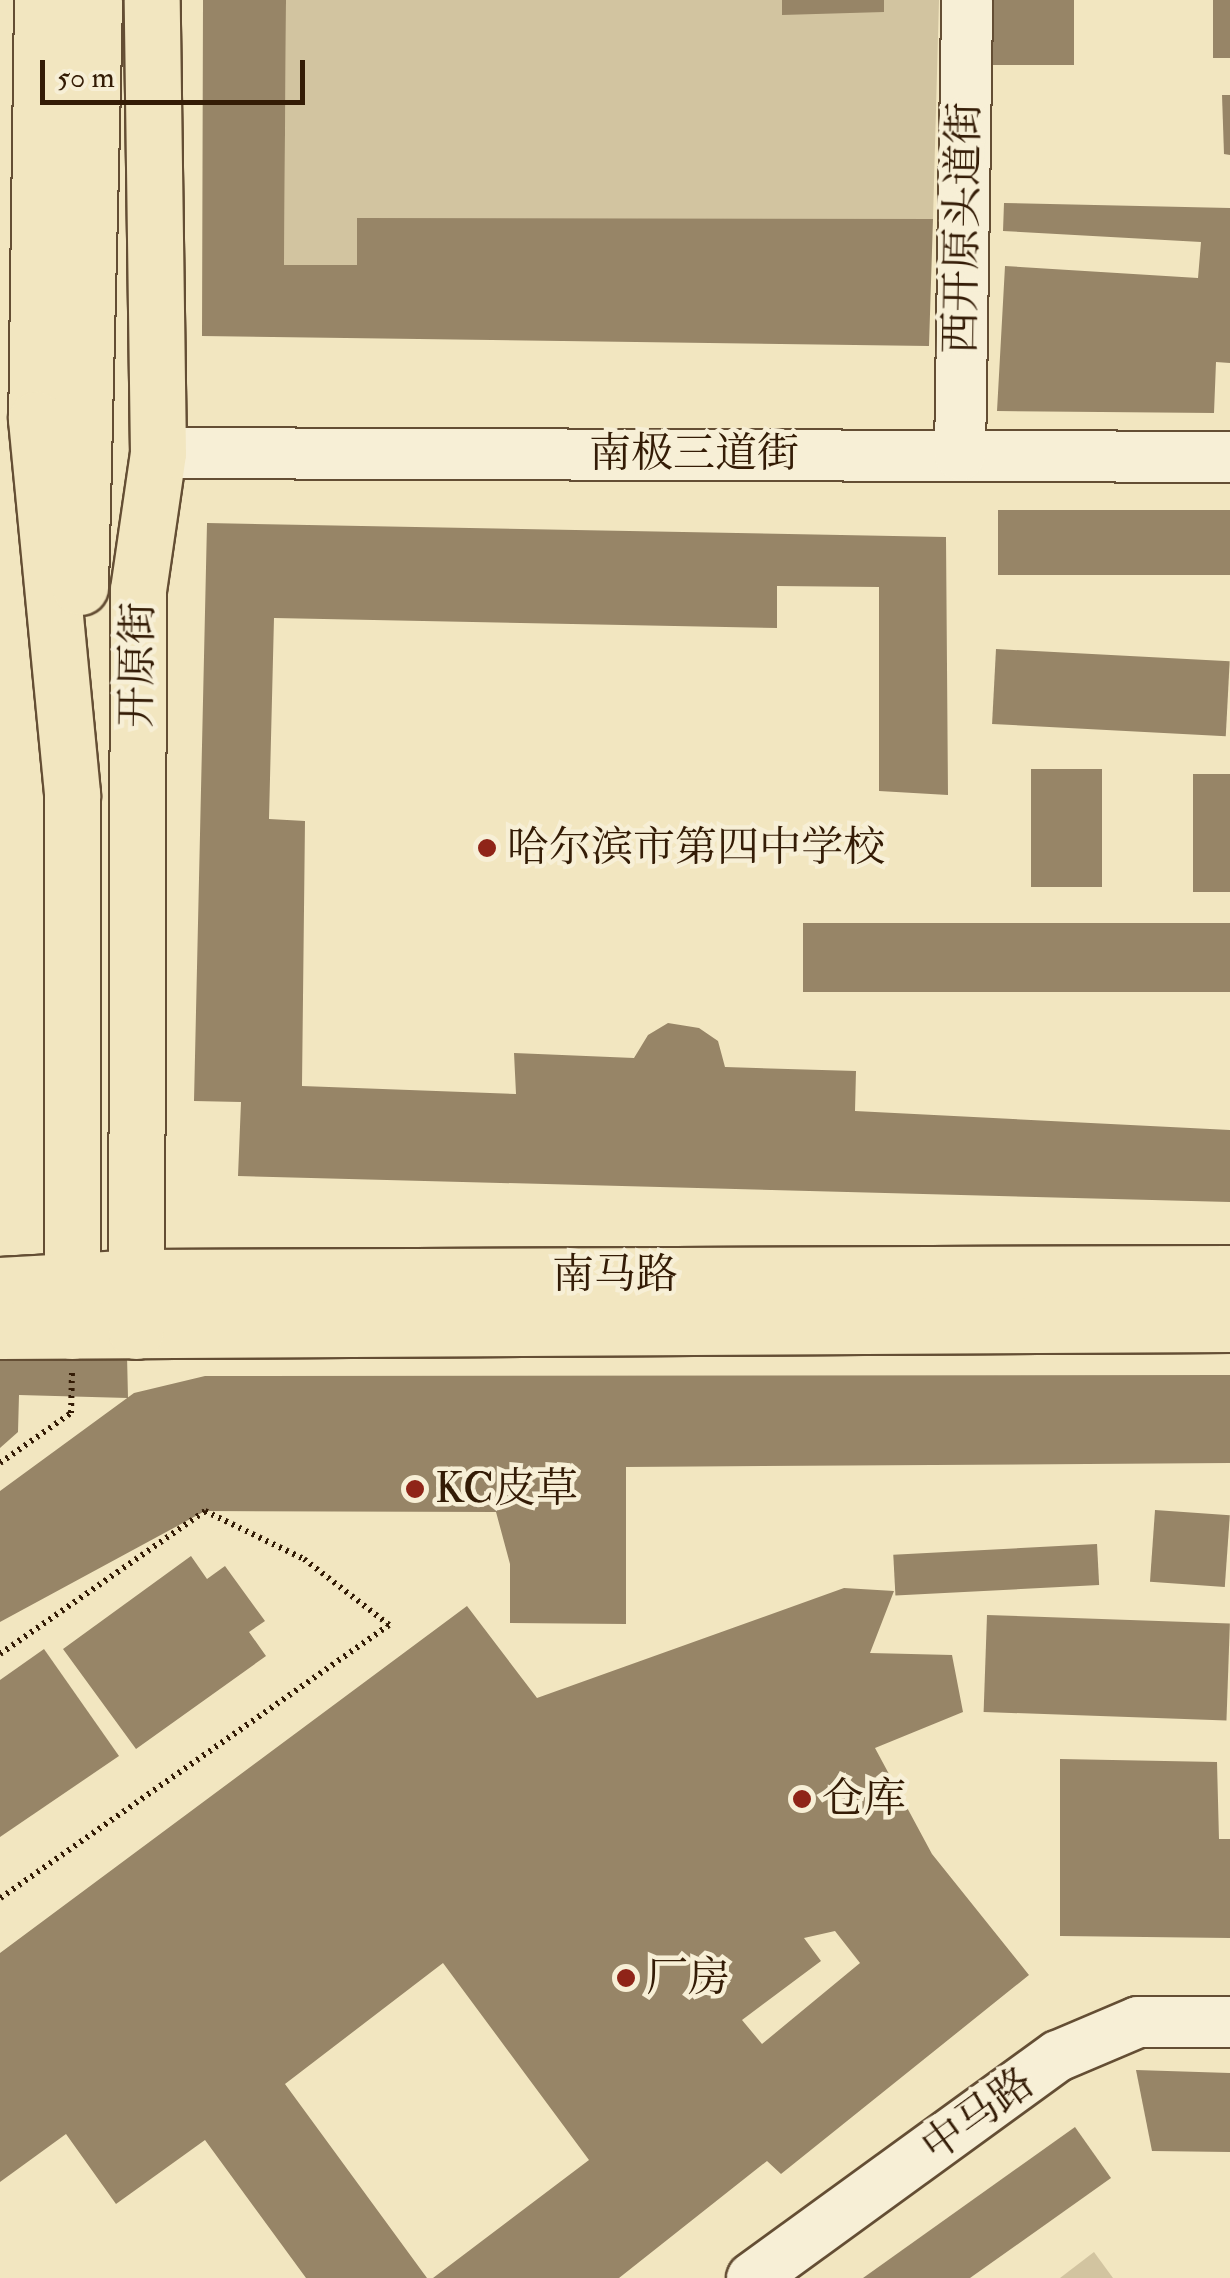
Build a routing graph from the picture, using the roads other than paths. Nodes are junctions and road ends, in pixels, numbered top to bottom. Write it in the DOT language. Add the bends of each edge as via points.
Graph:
graph roads {
  1 [pos="42,0"];
  2 [pos="94,0"];
  3 [pos="152,0"];
  4 [pos="967,0"];
  5 [pos="18,419"];
  6 [pos="158,453"];
  7 [pos="960,455"];
  8 [pos="1230,457"];
  9 [pos="72,794"];
  10 [pos="1230,1273"];
  11 [pos="137,1277"];
  12 [pos="0,1285"];
  13 [pos="73,1305"];
  14 [pos="1230,1324"];
  15 [pos="0,1331"];
  16 [pos="136,1331"];
  17 [pos="1230,2022"];
  18 [pos="752,2278"];
  1 -- 5 [label="main road, 开原街"];
  2 -- 9 [label="main road, 开原街" via="90,347"];
  3 -- 6 [label="main road, 开原街"];
  4 -- 7 [label="street, 西开原头道街"];
  5 -- 9 [label="main road, 开原街"];
  6 -- 7 [label="street, 南极三道街"];
  6 -- 11 [label="main road, 开原街" via="138,590"];
  7 -- 8 [label="street, 南极三道街"];
  9 -- 13 [label="main road, 开原街"];
  10 -- 11 [label="main road, 南马路"];
  11 -- 13 [label="main road, 南马路"];
  11 -- 16 [label="main road, 开原街"];
  12 -- 13 [label="main road, 南马路"];
  13 -- 15 [label="main road, 南马路"];
  13 -- 16 [label="main road, 南马路"];
  14 -- 16 [label="main road, 南马路"];
  17 -- 18 [label="street, 中马路" via="1138,2022 1058,2056"];
}
